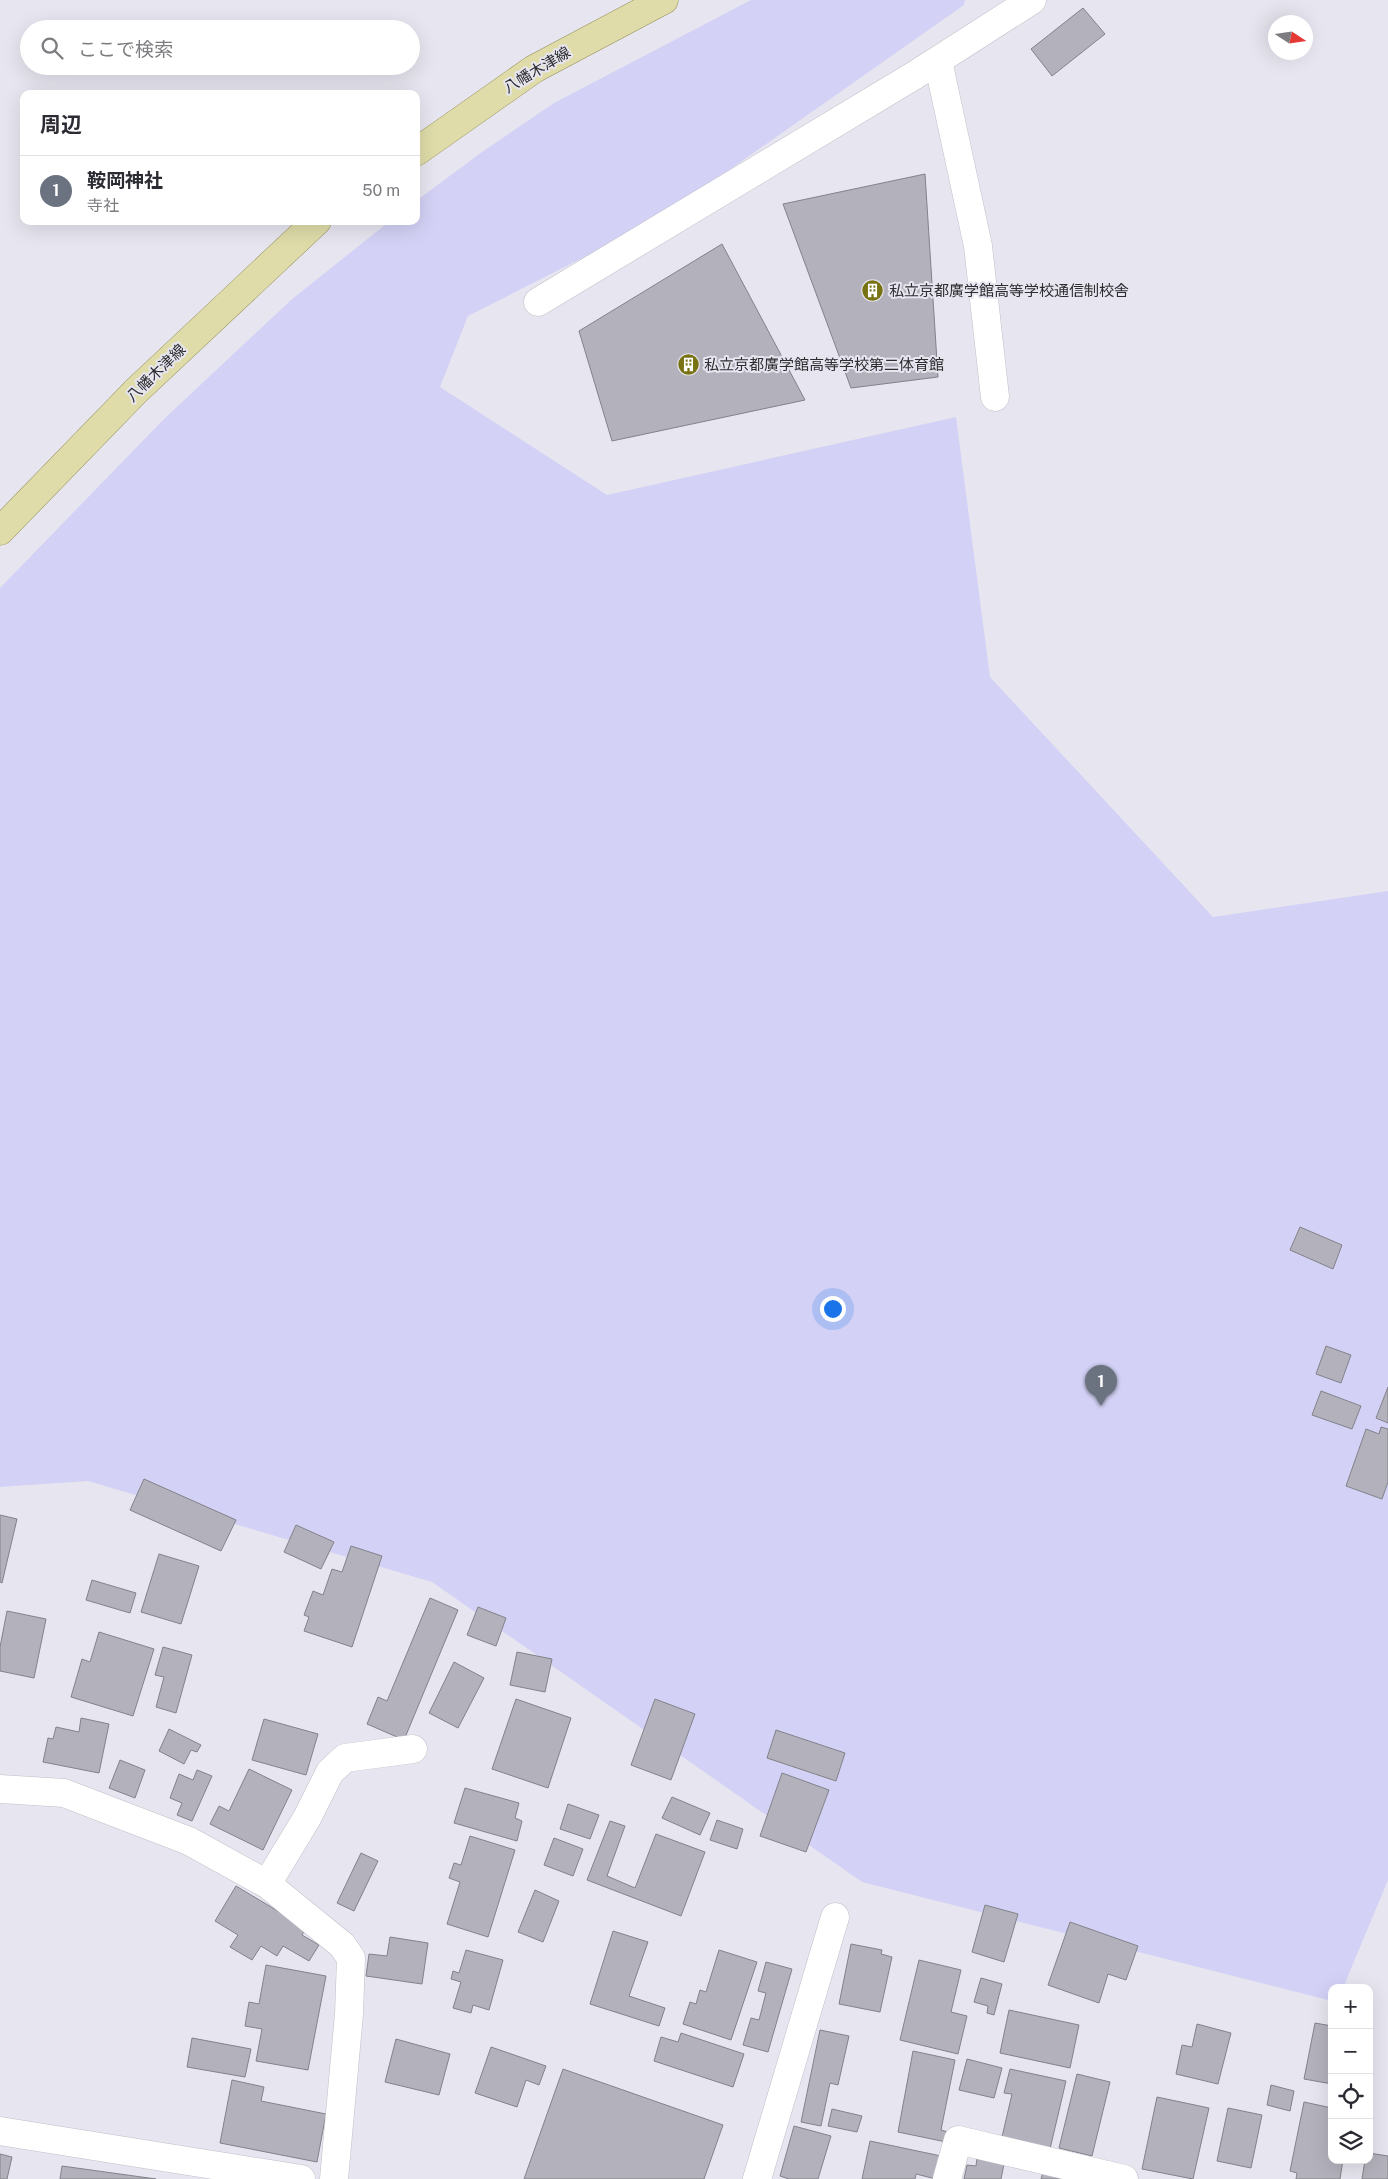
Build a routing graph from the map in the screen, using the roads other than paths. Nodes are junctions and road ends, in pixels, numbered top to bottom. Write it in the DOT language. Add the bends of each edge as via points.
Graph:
graph roads {
  1 [pos="664,0"];
  2 [pos="1032,0"];
  3 [pos="938,61"];
  4 [pos="420,149"];
  5 [pos="313,225"];
  6 [pos="538,302"];
  7 [pos="995,397"];
  8 [pos="0,531"];
  9 [pos="413,1749"];
  10 [pos="0,1789"];
  11 [pos="267,1884"];
  12 [pos="836,1917"];
  13 [pos="0,2131"];
  14 [pos="301,2179"];
  15 [pos="334,2179"];
  16 [pos="757,2179"];
  17 [pos="947,2179"];
  18 [pos="1124,2179"];
  1 -- 4 [label="main road, 八幡木津線" via="534,69"];
  2 -- 3 [label="street"];
  3 -- 6 [label="street"];
  3 -- 7 [label="street" via="978,246"];
  5 -- 8 [label="main road, 八幡木津線" via="136,391"];
  9 -- 11 [label="street" via="345,1758 330,1772"];
  10 -- 11 [label="street" via="64,1793 189,1841"];
  11 -- 15 [label="street" via="342,1945 351,1958"];
  12 -- 16 [label="street"];
  13 -- 14 [label="street"];
  17 -- 18 [label="street" via="958,2140"];
}
